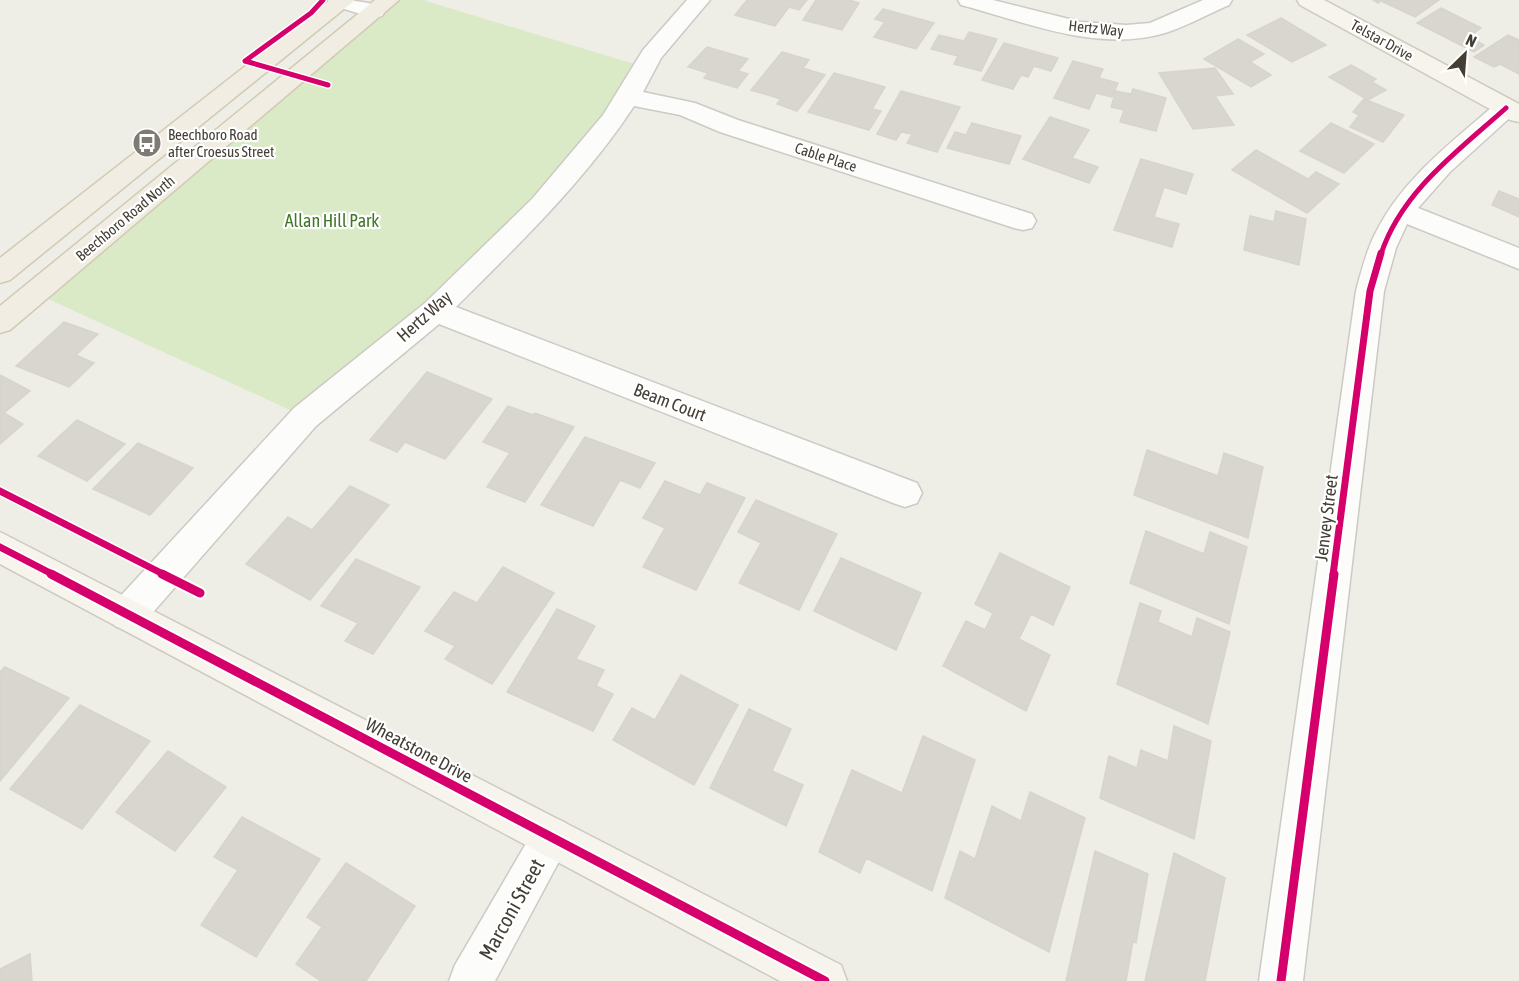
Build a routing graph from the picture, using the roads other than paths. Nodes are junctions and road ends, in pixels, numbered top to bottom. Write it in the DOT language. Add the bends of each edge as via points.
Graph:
graph roads {
  1 [pos="342,0"];
  2 [pos="699,0"];
  3 [pos="969,0"];
  4 [pos="1221,0"];
  5 [pos="1308,0"];
  6 [pos="381,5"];
  7 [pos="628,97"];
  8 [pos="1513,111"];
  9 [pos="1402,212"];
  10 [pos="1023,221"];
  11 [pos="1519,259"];
  12 [pos="0,273"];
  13 [pos="435,311"];
  14 [pos="0,322"];
  15 [pos="905,493"];
  16 [pos="0,547"];
  17 [pos="128,614"];
  18 [pos="552,837"];
  19 [pos="471,981"];
  20 [pos="825,981"];
  21 [pos="1281,981"];
  1 -- 6 [label="street"];
  1 -- 12 [label="main road, Beechboro Road North"];
  2 -- 7 [label="street, Hertz Way" via="651,55"];
  3 -- 4 [label="street, Hertz Way" via="1077,28 1125,32 1151,30"];
  5 -- 8 [label="street, Telstar Drive"];
  6 -- 14 [label="main road, Beechboro Road North"];
  7 -- 10 [label="street, Cable Place" via="686,108 729,126"];
  7 -- 13 [label="street, Hertz Way" via="592,147 541,205"];
  8 -- 9 [label="street, Jenvey Street" via="1425,181"];
  9 -- 11 [label="street"];
  9 -- 21 [label="street, Jenvey Street" via="1389,234 1370,291"];
  13 -- 15 [label="street, Beam Court"];
  13 -- 17 [label="street, Hertz Way" via="305,417"];
  16 -- 17 [label="street, Wheatstone Drive"];
  17 -- 18 [label="street, Wheatstone Drive"];
  18 -- 19 [label="street, Marconi Street"];
  18 -- 20 [label="street, Wheatstone Drive"];
}
